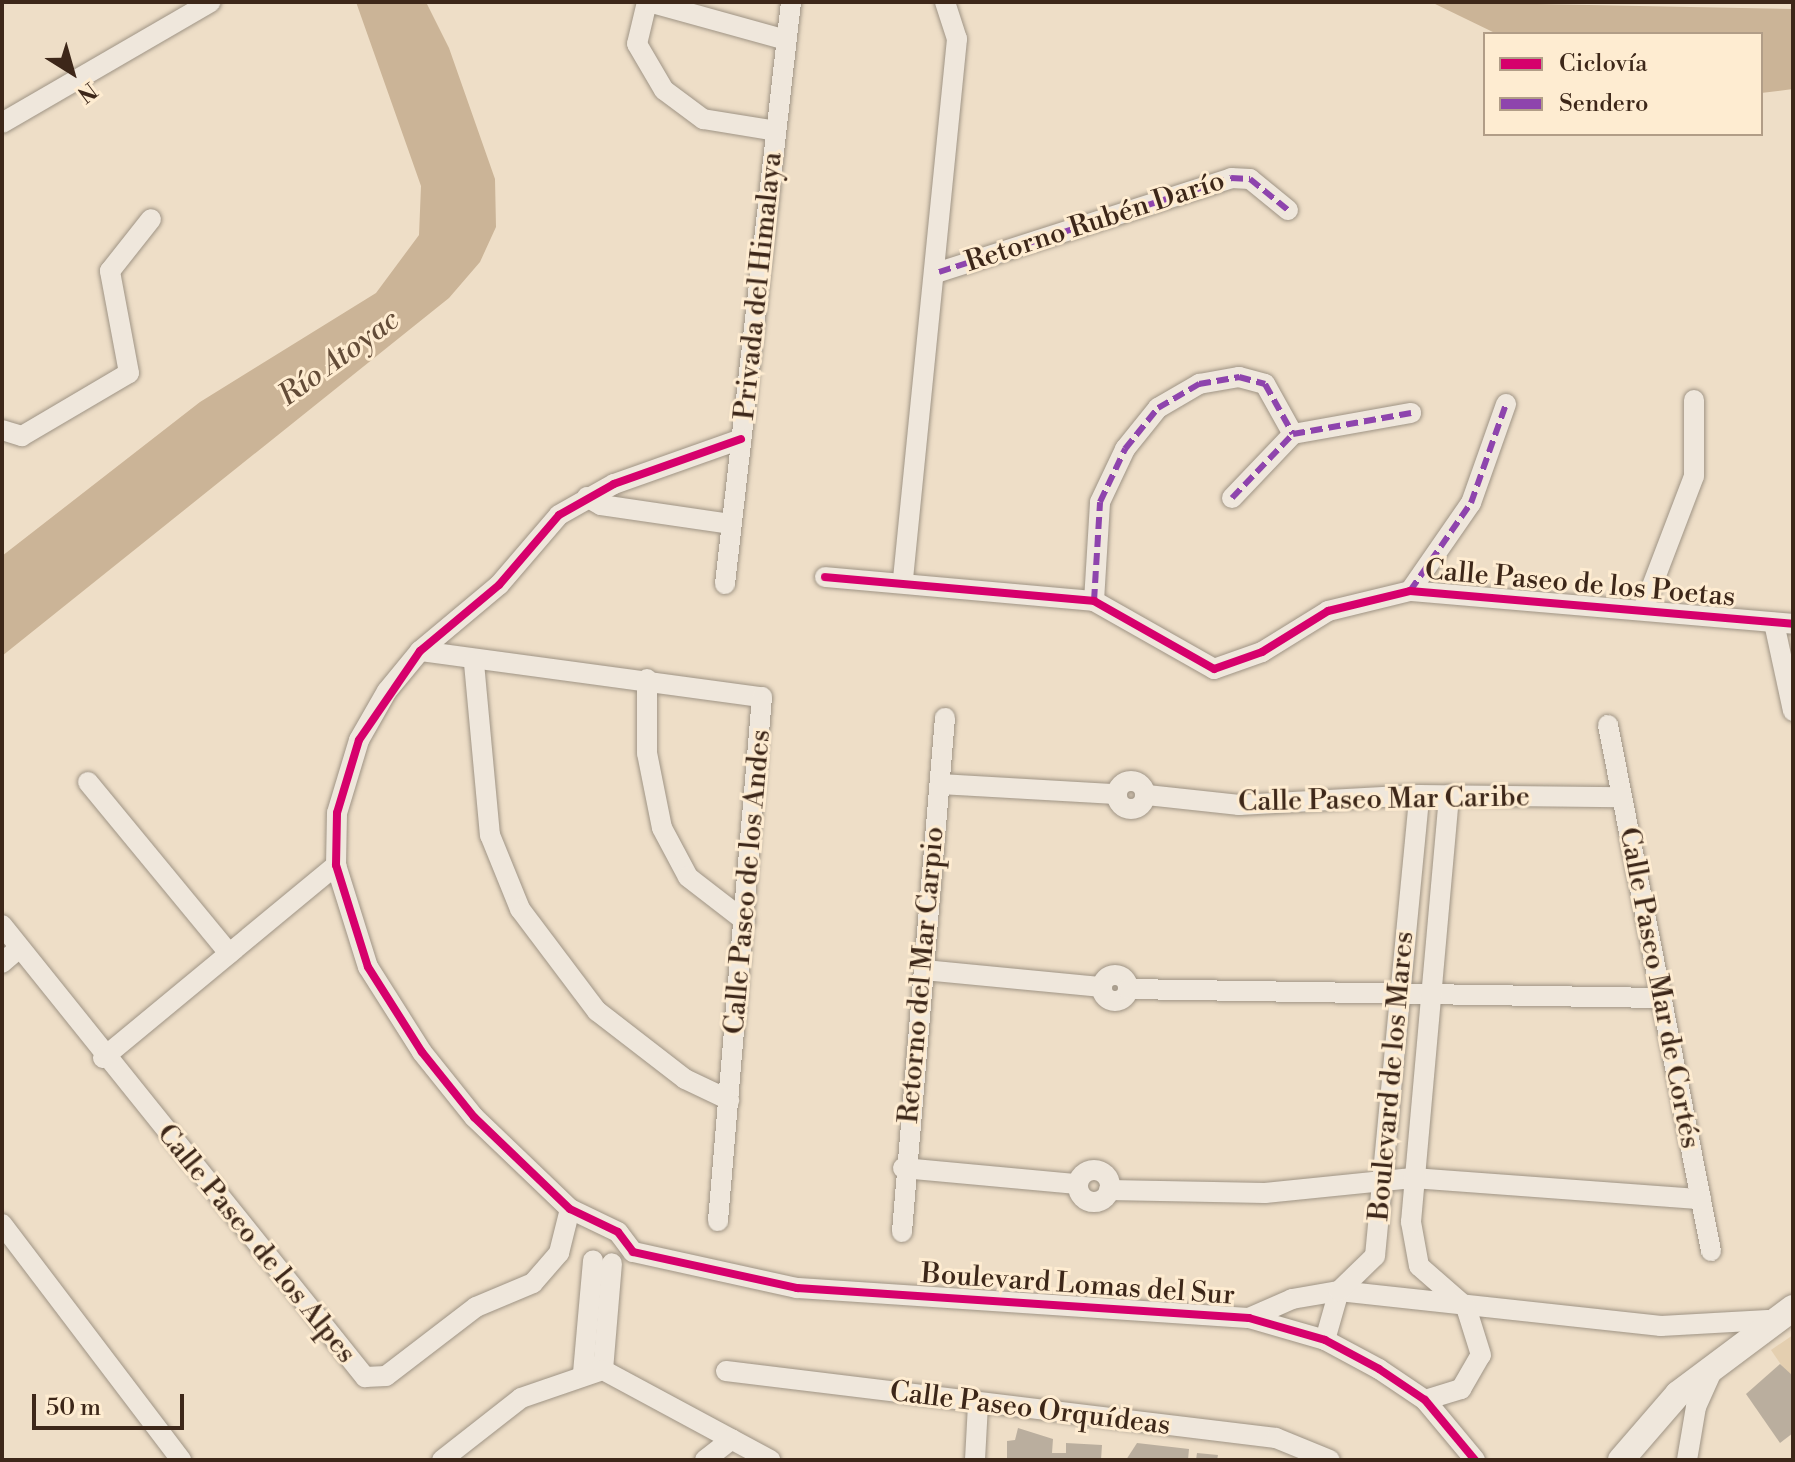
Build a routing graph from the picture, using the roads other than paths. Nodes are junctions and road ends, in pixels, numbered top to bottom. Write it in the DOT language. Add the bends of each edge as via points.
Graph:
graph roads {
  1 [pos="211,2"];
  2 [pos="648,2"];
  3 [pos="791,2"];
  4 [pos="945,2"];
  5 [pos="786,40"];
  6 [pos="2,123"];
  7 [pos="776,131"];
  8 [pos="1288,210"];
  9 [pos="151,219"];
  10 [pos="939,272"];
  11 [pos="1694,400"];
  12 [pos="1506,404"];
  13 [pos="1411,413"];
  14 [pos="4,433"];
  15 [pos="1293,434"];
  16 [pos="741,439"];
  17 [pos="587,497"];
  18 [pos="1232,498"];
  19 [pos="732,524"];
  20 [pos="825,577"];
  21 [pos="903,579"];
  22 [pos="725,584"];
  23 [pos="1410,591"];
  24 [pos="1094,601"];
  25 [pos="1644,607"];
  26 [pos="1784,624"];
  27 [pos="420,651"];
  28 [pos="474,663"];
  29 [pos="647,679"];
  30 [pos="1793,711"];
  31 [pos="945,718"];
  32 [pos="1608,725"];
  33 [pos="88,782"];
  34 [pos="940,784"];
  35 [pos="1419,795"];
  36 [pos="1449,795"];
  37 [pos="1622,797"];
  38 [pos="336,865"];
  39 [pos="745,921"];
  40 [pos="2,925"];
  41 [pos="19,948"];
  42 [pos="229,953"];
  43 [pos="2,963"];
  44 [pos="924,970"];
  45 [pos="1430,991"];
  46 [pos="1397,993"];
  47 [pos="1659,998"];
  48 [pos="103,1058"];
  49 [pos="729,1100"];
  50 [pos="903,1168"];
  51 [pos="1413,1178"];
  52 [pos="1378,1180"];
  53 [pos="1701,1199"];
  54 [pos="570,1209"];
  55 [pos="718,1221"];
  56 [pos="2,1224"];
  57 [pos="902,1232"];
  58 [pos="1711,1251"];
  59 [pos="633,1252"];
  60 [pos="559,1253"];
  61 [pos="602,1262"];
  62 [pos="1339,1291"];
  63 [pos="1466,1307"];
  64 [pos="1784,1309"];
  65 [pos="1249,1318"];
  66 [pos="1325,1340"];
  67 [pos="1718,1358"];
  68 [pos="593,1371"];
  69 [pos="726,1371"];
  70 [pos="1425,1400"];
  71 [pos="978,1404"];
  72 [pos="732,1439"];
  73 [pos="181,1460"];
  74 [pos="442,1460"];
  75 [pos="705,1460"];
  76 [pos="770,1460"];
  77 [pos="975,1460"];
  78 [pos="1330,1460"];
  79 [pos="1475,1460"];
  80 [pos="1621,1460"];
  81 [pos="1687,1460"];
  1 -- 6 [label="street"];
  2 -- 5 [label="street, Privada del Himalaya"];
  2 -- 7 [label="street, Privada del Himalaya" via="637,44 664,90 703,119"];
  3 -- 5 [label="street, Privada del Himalaya"];
  4 -- 10 [label="street, Retorno Rubén Darío" via="957,39"];
  5 -- 7 [label="street, Privada del Himalaya"];
  7 -- 16 [label="street, Privada del Himalaya"];
  8 -- 10 [label="street, Retorno Rubén Darío" via="1250,179 1231,178"];
  9 -- 14 [label="street" via="110,271 129,373 22,436"];
  10 -- 21 [label="street, Retorno Rubén Darío"];
  11 -- 25 [label="street" via="1691,489"];
  12 -- 23 [label="street" via="1471,503"];
  13 -- 15 [label="street"];
  15 -- 18 [label="street"];
  15 -- 24 [label="street" via="1265,384 1239,377 1199,384 1158,408 1125,449 1100,502"];
  16 -- 17 [label="street"];
  16 -- 19 [label="street, Privada del Himalaya"];
  17 -- 19 [label="street"];
  17 -- 27 [label="street" via="559,515 499,585"];
  19 -- 22 [label="street, Privada del Himalaya"];
  20 -- 21 [label="street, Calle Paseo de los Poetas"];
  21 -- 24 [label="street, Calle Paseo de los Poetas"];
  23 -- 24 [label="street, Calle Paseo de los Poetas" via="1328,611 1250,658 1214,669"];
  23 -- 25 [label="street, Calle Paseo de los Poetas"];
  25 -- 26 [label="street, Calle Paseo de los Poetas"];
  26 -- 30 [label="street"];
  27 -- 28 [label="street, Calle Paseo de los Andes"];
  27 -- 38 [label="street" via="359,740 337,813"];
  28 -- 29 [label="street, Calle Paseo de los Andes"];
  28 -- 49 [label="street" via="490,835 520,909 597,1011 685,1079"];
  29 -- 39 [label="street" via="647,753 662,828 688,877"];
  29 -- 39 [label="street, Calle Paseo de los Andes" via="762,697"];
  31 -- 34 [label="street, Retorno del Mar Carpio"];
  32 -- 37 [label="street, Calle Paseo Mar de Cortés"];
  33 -- 42 [label="street"];
  34 -- 35 [label="street, Calle Paseo Mar Caribe" via="1116,794 1131,809 1147,795 1239,805"];
  34 -- 44 [label="street, Retorno del Mar Carpio"];
  35 -- 36 [label="street, Calle Paseo Mar Caribe"];
  35 -- 46 [label="street, Boulevard de los Mares"];
  36 -- 37 [label="street, Calle Paseo Mar Caribe"];
  36 -- 45 [label="street, Boulevard de los Mares"];
  37 -- 47 [label="street, Calle Paseo Mar de Cortés"];
  38 -- 42 [label="street"];
  38 -- 54 [label="street" via="368,967 422,1052 474,1117"];
  39 -- 49 [label="street, Calle Paseo de los Andes"];
  40 -- 41 [label="street, Calle Paseo de los Alpes"];
  41 -- 43 [label="street"];
  41 -- 48 [label="street, Calle Paseo de los Alpes"];
  42 -- 48 [label="street"];
  44 -- 46 [label="street" via="1102,987 1114,1001 1128,989"];
  44 -- 50 [label="street, Retorno del Mar Carpio"];
  45 -- 46 [label="street"];
  45 -- 47 [label="street"];
  45 -- 51 [label="street, Boulevard de los Mares"];
  46 -- 52 [label="street, Boulevard de los Mares"];
  47 -- 53 [label="street, Calle Paseo Mar de Cortés"];
  48 -- 60 [label="street, Calle Paseo de los Alpes" via="375,1381 476,1307 533,1283"];
  49 -- 55 [label="street, Calle Paseo de los Andes"];
  50 -- 52 [label="street" via="1077,1184 1079,1194 1096,1202 1109,1190 1265,1193"];
  50 -- 57 [label="street, Retorno del Mar Carpio"];
  51 -- 52 [label="street"];
  51 -- 53 [label="street"];
  51 -- 63 [label="street, Boulevard de los Mares" via="1419,1266"];
  52 -- 62 [label="street, Boulevard de los Mares" via="1375,1256"];
  53 -- 58 [label="street, Calle Paseo Mar de Cortés"];
  54 -- 59 [label="street" via="618,1232"];
  54 -- 60 [label="street, Calle Paseo de los Alpes"];
  56 -- 73 [label="street"];
  59 -- 61 [label="street"];
  59 -- 65 [label="street, Boulevard Lomas del Sur" via="797,1288"];
  60 -- 61 [label="street"];
  61 -- 68 [label="street"];
  62 -- 63 [label="street, Boulevard Lomas del Sur"];
  62 -- 65 [label="street, Boulevard Lomas del Sur" via="1292,1299"];
  62 -- 66 [label="street, Boulevard de los Mares"];
  63 -- 64 [label="street, Boulevard Lomas del Sur" via="1661,1326"];
  63 -- 70 [label="street" via="1479,1332 1477,1368 1461,1389"];
  64 -- 67 [label="street"];
  65 -- 66 [label="street, Boulevard Lomas del Sur"];
  66 -- 70 [label="street, Boulevard Lomas del Sur"];
  67 -- 80 [label="street"];
  67 -- 81 [label="street" via="1696,1407"];
  68 -- 72 [label="street"];
  68 -- 74 [label="street" via="521,1398"];
  69 -- 71 [label="street, Calle Paseo Orquídeas"];
  70 -- 79 [label="street, Boulevard Lomas del Sur"];
  71 -- 77 [label="street"];
  71 -- 78 [label="street, Calle Paseo Orquídeas" via="1276,1438"];
  72 -- 75 [label="street"];
  72 -- 76 [label="street"];
}
